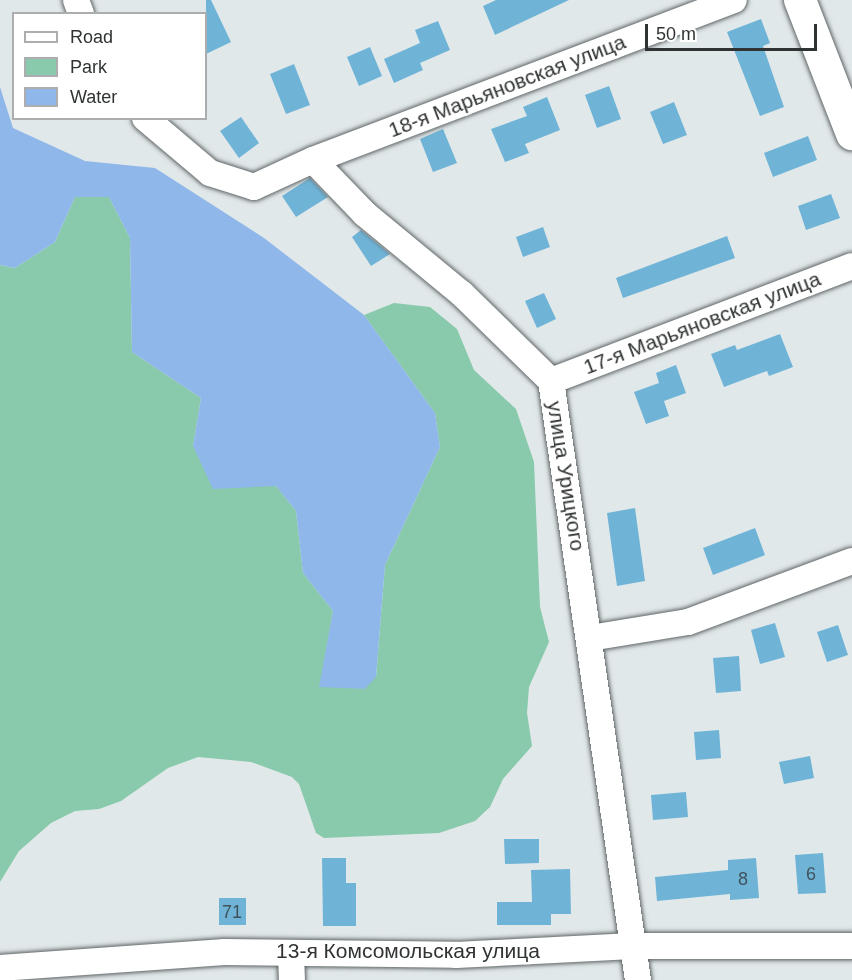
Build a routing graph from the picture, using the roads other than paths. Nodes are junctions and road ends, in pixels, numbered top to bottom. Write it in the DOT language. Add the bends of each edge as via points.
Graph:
graph roads {
  1 [pos="734,0"];
  2 [pos="800,0"];
  3 [pos="146,120"];
  4 [pos="852,134"];
  5 [pos="313,160"];
  6 [pos="852,266"];
  7 [pos="551,381"];
  8 [pos="852,561"];
  9 [pos="590,638"];
  10 [pos="633,945"];
  11 [pos="852,946"];
  12 [pos="291,953"];
  13 [pos="0,968"];
  14 [pos="292,980"];
  15 [pos="638,980"];
  1 -- 5 [label="street, 18-я Марьяновская улица"];
  2 -- 4 [label="street"];
  3 -- 5 [label="street" via="210,172 254,188"];
  5 -- 7 [label="street, улица Урицкого" via="365,214 462,294"];
  6 -- 7 [label="street, 17-я Марьяновская улица"];
  7 -- 9 [label="street, улица Урицкого"];
  8 -- 9 [label="street" via="688,622"];
  9 -- 10 [label="street, улица Урицкого"];
  10 -- 11 [label="street, 13-я Комсомольская улица"];
  10 -- 12 [label="street, 13-я Комсомольская улица" via="456,955"];
  10 -- 15 [label="street, улица Урицкого"];
  12 -- 13 [label="street, 13-я Комсомольская улица" via="224,952"];
  12 -- 14 [label="street"];
}
